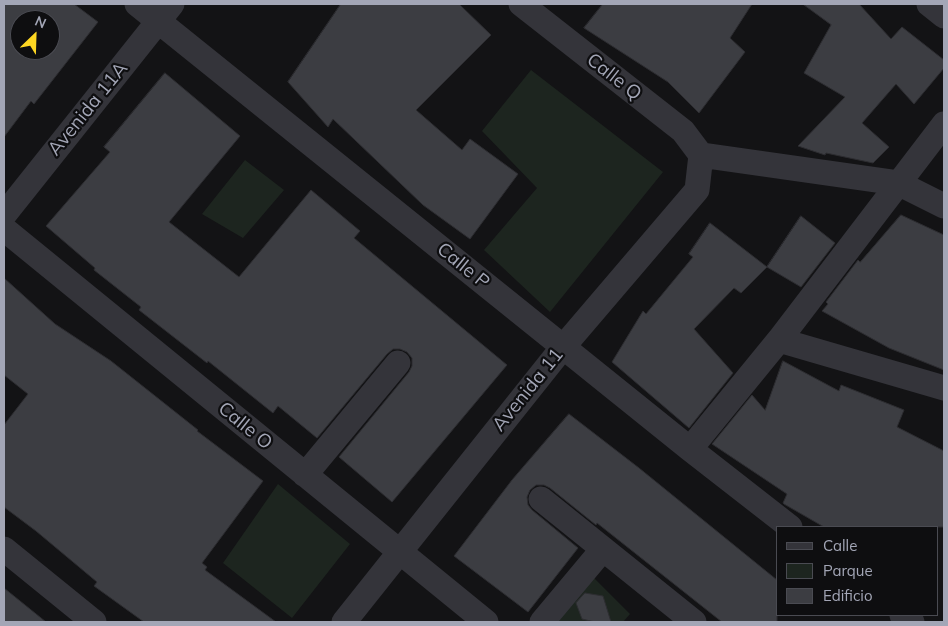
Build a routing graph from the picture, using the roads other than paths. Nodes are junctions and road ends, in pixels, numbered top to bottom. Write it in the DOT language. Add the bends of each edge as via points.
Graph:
graph roads {
  1 [pos="137,4"];
  2 [pos="521,4"];
  3 [pos="929,4"];
  4 [pos="165,12"];
  5 [pos="944,16"];
  6 [pos="944,124"];
  7 [pos="701,155"];
  8 [pos="898,183"];
  9 [pos="944,206"];
  10 [pos="4,215"];
  11 [pos="4,230"];
  12 [pos="779,340"];
  13 [pos="563,347"];
  14 [pos="398,363"];
  15 [pos="944,388"];
  16 [pos="690,449"];
  17 [pos="305,475"];
  18 [pos="541,499"];
  19 [pos="789,526"];
  20 [pos="4,549"];
  21 [pos="603,550"];
  22 [pos="400,552"];
  23 [pos="94,622"];
  24 [pos="344,622"];
  25 [pos="486,622"];
  26 [pos="542,622"];
  27 [pos="694,622"];
  1 -- 4 [label="street, Calle P"];
  2 -- 7 [label="street, Calle Q" via="683,131"];
  3 -- 5 [label="street"];
  4 -- 10 [label="street, Avenida 11A"];
  4 -- 13 [label="street, Calle P"];
  6 -- 8 [label="street"];
  7 -- 8 [label="street"];
  7 -- 13 [label="street, Avenida 11" via="697,190"];
  8 -- 9 [label="street"];
  8 -- 12 [label="street"];
  11 -- 17 [label="street, Calle O"];
  12 -- 15 [label="street"];
  12 -- 16 [label="street"];
  13 -- 16 [label="street, Calle P"];
  13 -- 22 [label="street, Avenida 11"];
  14 -- 17 [label="street"];
  16 -- 19 [label="street, Calle P"];
  17 -- 22 [label="street, Calle O"];
  18 -- 21 [label="street"];
  20 -- 23 [label="street"];
  21 -- 26 [label="street"];
  21 -- 27 [label="street"];
  22 -- 24 [label="street, Avenida 11"];
  22 -- 25 [label="street, Calle O"];
}
